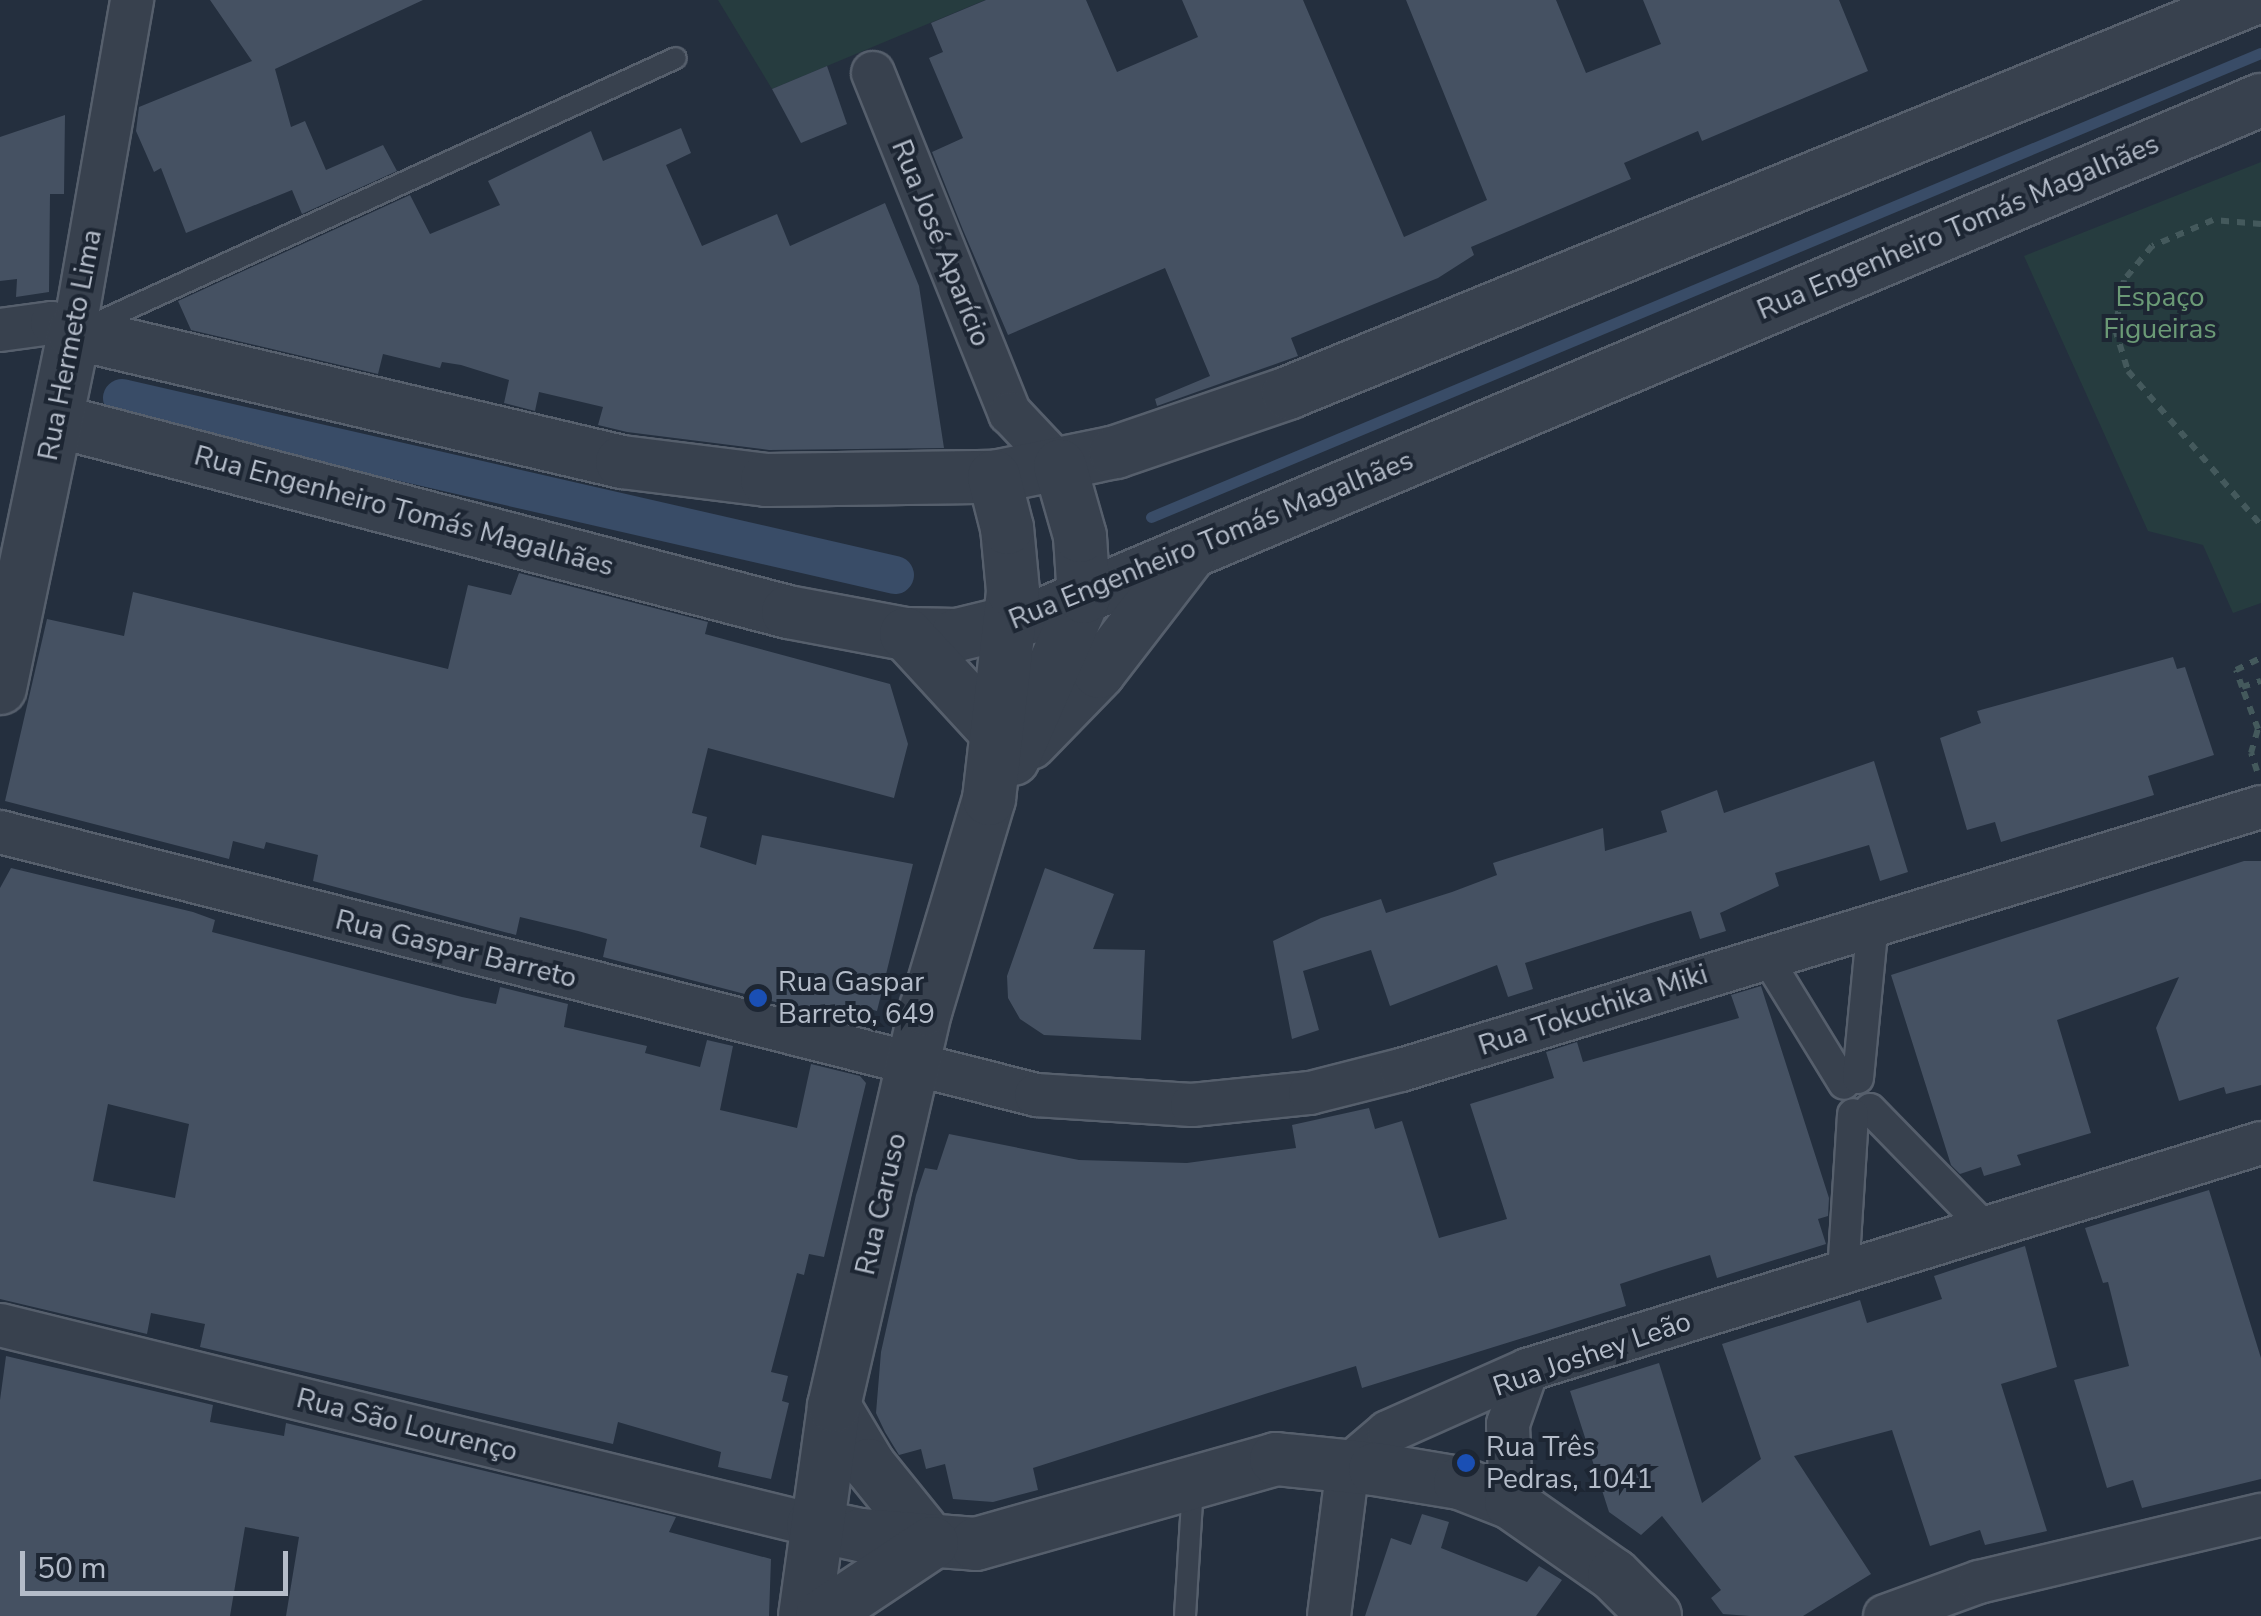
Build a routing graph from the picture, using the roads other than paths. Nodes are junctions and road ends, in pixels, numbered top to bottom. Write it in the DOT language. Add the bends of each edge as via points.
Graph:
graph roads {
  1 [pos="132,0"];
  2 [pos="2250,0"];
  3 [pos="676,58"];
  4 [pos="873,73"];
  5 [pos="2261,100"];
  6 [pos="0,330"];
  7 [pos="74,333"];
  8 [pos="1010,413"];
  9 [pos="58,421"];
  10 [pos="1063,476"];
  11 [pos="997,490"];
  12 [pos="1194,550"];
  13 [pos="1084,586"];
  14 [pos="1012,608"];
  15 [pos="906,634"];
  16 [pos="0,688"];
  17 [pos="1000,763"];
  18 [pos="2261,807"];
  19 [pos="0,832"];
  20 [pos="1873,922"];
  21 [pos="1765,956"];
  22 [pos="912,1066"];
  23 [pos="1851,1081"];
  24 [pos="1861,1112"];
  25 [pos="2261,1143"];
  26 [pos="1988,1230"];
  27 [pos="1842,1274"];
  28 [pos="0,1325"];
  29 [pos="1527,1370"];
  30 [pos="834,1406"];
  31 [pos="1348,1466"];
  32 [pos="1194,1479"];
  33 [pos="1511,1502"];
  34 [pos="2261,1516"];
  35 [pos="814,1525"];
  36 [pos="932,1543"];
  37 [pos="1907,1612"];
  38 [pos="805,1616"];
  39 [pos="822,1616"];
  40 [pos="1185,1616"];
  41 [pos="1329,1616"];
  42 [pos="1655,1616"];
  1 -- 7 [label="street, Rua Hermeto Lima"];
  2 -- 10 [label="street" via="1482,319"];
  3 -- 7 [label="lane"];
  4 -- 8 [label="street, Rua José Aparício"];
  5 -- 12 [label="street, Rua Engenheiro Tomás Magalhães"];
  6 -- 7 [label="street" via="52,323"];
  7 -- 9 [label="street, Rua Hermeto Lima"];
  7 -- 11 [label="street" via="622,462 767,480"];
  8 -- 10 [label="street, Rua José Aparício"];
  8 -- 11 [label="street"];
  9 -- 15 [label="street, Rua Engenheiro Tomás Magalhães" via="788,612"];
  9 -- 16 [label="street, Rua Hermeto Lima"];
  10 -- 11 [label="street"];
  10 -- 13 [label="street"];
  11 -- 14 [label="street, Rua Caruso"];
  12 -- 13 [label="street, Rua Engenheiro Tomás Magalhães"];
  12 -- 17 [label="street" via="1080,694"];
  13 -- 14 [label="street, Rua Engenheiro Tomás Magalhães"];
  13 -- 17 [label="street, Rua Caruso"];
  14 -- 15 [label="street, Rua Engenheiro Tomás Magalhães"];
  14 -- 17 [label="street, Rua Caruso"];
  15 -- 17 [label="street"];
  17 -- 22 [label="street, Rua Caruso"];
  18 -- 20 [label="street, Rua Tokuchika Miki"];
  19 -- 22 [label="street, Rua Gaspar Barreto"];
  20 -- 21 [label="street, Rua Tokuchika Miki"];
  20 -- 23 [label="street"];
  21 -- 22 [label="street, Rua Tokuchika Miki" via="1401,1070 1248,1103 1128,1104 1036,1095"];
  21 -- 23 [label="street"];
  22 -- 30 [label="street, Rua Caruso"];
  23 -- 24 [label="street" via="1840,1101"];
  24 -- 26 [label="street"];
  24 -- 27 [label="street"];
  25 -- 26 [label="street, Rua Joshey Leão"];
  26 -- 27 [label="street, Rua Joshey Leão"];
  27 -- 29 [label="street, Rua Joshey Leão"];
  28 -- 35 [label="street, Rua São Lourenço"];
  29 -- 31 [label="street, Rua Joshey Leão" via="1388,1432"];
  29 -- 33 [label="street" via="1508,1424"];
  30 -- 35 [label="street, Rua Caruso"];
  30 -- 36 [label="street" via="869,1465"];
  31 -- 32 [label="street" via="1276,1458"];
  31 -- 33 [label="street" via="1422,1474"];
  31 -- 41 [label="street"];
  32 -- 36 [label="street" via="1020,1534 976,1544"];
  32 -- 40 [label="lane"];
  33 -- 42 [label="street" via="1614,1575"];
  34 -- 37 [label="street"];
  35 -- 36 [label="street"];
  35 -- 38 [label="street, Rua Caruso"];
  36 -- 39 [label="street"];
}
